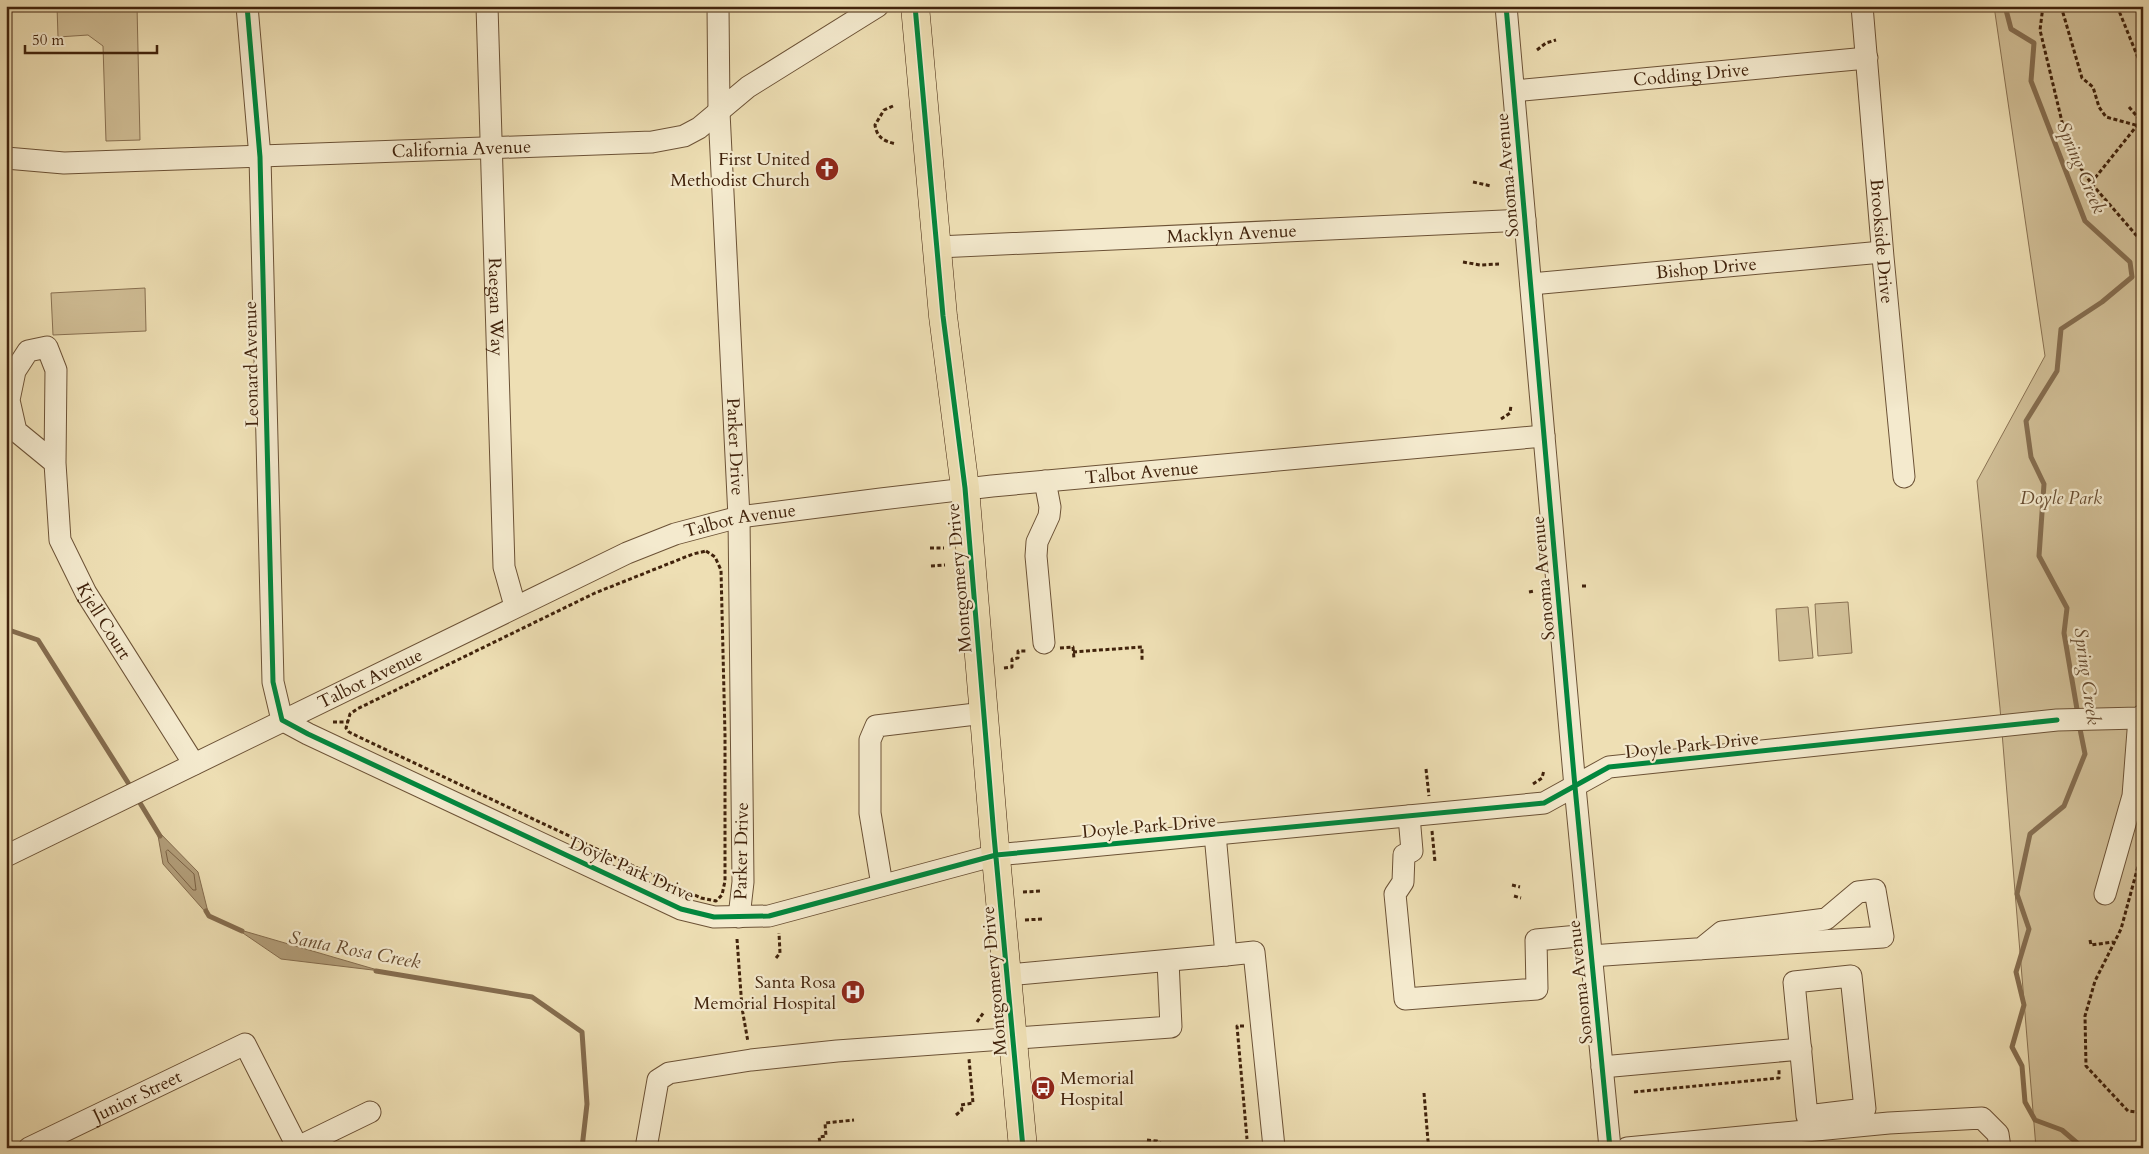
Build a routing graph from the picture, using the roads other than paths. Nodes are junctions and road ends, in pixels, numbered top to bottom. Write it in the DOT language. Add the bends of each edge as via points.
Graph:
graph roads {
  1 [pos="247,6"];
  2 [pos="487,6"];
  3 [pos="718,6"];
  4 [pos="878,6"];
  5 [pos="915,6"];
  6 [pos="1506,6"];
  7 [pos="1862,6"];
  8 [pos="1868,58"];
  9 [pos="1514,91"];
  10 [pos="719,112"];
  11 [pos="491,147"];
  12 [pos="260,157"];
  13 [pos="6,158"];
  14 [pos="1525,220"];
  15 [pos="938,247"];
  16 [pos="1882,252"];
  17 [pos="1531,284"];
  18 [pos="1544,436"];
  19 [pos="55,463"];
  20 [pos="1904,477"];
  21 [pos="1045,481"];
  22 [pos="965,488"];
  23 [pos="739,517"];
  24 [pos="515,606"];
  25 [pos="1044,643"];
  26 [pos="984,713"];
  27 [pos="2141,716"];
  28 [pos="282,720"];
  29 [pos="188,767"];
  30 [pos="1575,787"];
  31 [pos="1409,816"];
  32 [pos="1215,834"];
  33 [pos="996,855"];
  34 [pos="6,856"];
  35 [pos="882,885"];
  36 [pos="2105,894"];
  37 [pos="739,917"];
  38 [pos="1590,945"];
  39 [pos="1702,948"];
  40 [pos="1226,955"];
  41 [pos="1168,961"];
  42 [pos="1007,975"];
  43 [pos="1013,1038"];
  44 [pos="1800,1049"];
  45 [pos="1602,1067"];
  46 [pos="370,1112"];
  47 [pos="298,1147"];
  48 [pos="29,1148"];
  49 [pos="646,1148"];
  50 [pos="1023,1148"];
  51 [pos="1272,1148"];
  52 [pos="1610,1148"];
  53 [pos="1627,1148"];
  54 [pos="2000,1148"];
  1 -- 12 [label="street, Leonard Avenue"];
  2 -- 11 [label="street, Raegan Way"];
  3 -- 10 [label="street, Parker Drive"];
  4 -- 10 [label="street, California Avenue" via="748,87"];
  5 -- 15 [label="main road, Montgomery Drive"];
  6 -- 9 [label="street, Sonoma Avenue"];
  7 -- 8 [label="street, Brookside Drive"];
  8 -- 9 [label="street, Codding Drive"];
  8 -- 16 [label="street, Brookside Drive"];
  9 -- 14 [label="street, Sonoma Avenue"];
  10 -- 11 [label="street, California Avenue" via="684,136 652,142"];
  10 -- 23 [label="street, Parker Drive"];
  11 -- 12 [label="street, California Avenue"];
  11 -- 24 [label="street, Raegan Way" via="504,567"];
  12 -- 13 [label="street, California Avenue" via="64,163"];
  12 -- 28 [label="street, Leonard Avenue" via="273,682"];
  14 -- 15 [label="street, Macklyn Avenue"];
  14 -- 17 [label="street, Sonoma Avenue"];
  15 -- 22 [label="main road, Montgomery Drive" via="943,316"];
  16 -- 17 [label="street, Bishop Drive"];
  16 -- 20 [label="street, Brookside Drive"];
  17 -- 18 [label="street, Sonoma Avenue"];
  18 -- 21 [label="street, Talbot Avenue"];
  18 -- 30 [label="street, Sonoma Avenue"];
  19 -- 19 [label="street, Kjell Court" via="56,370 48,347 28,350 15,372 9,400 16,431"];
  19 -- 29 [label="street, Kjell Court" via="60,540 86,594"];
  21 -- 22 [label="street, Talbot Avenue"];
  21 -- 25 [label="street" via="1049,516 1037,542 1036,556"];
  22 -- 23 [label="street, Talbot Avenue"];
  22 -- 26 [label="main road, Montgomery Drive"];
  23 -- 24 [label="street, Talbot Avenue" via="675,534 627,552"];
  23 -- 37 [label="street, Parker Drive" via="744,882"];
  24 -- 28 [label="street, Talbot Avenue"];
  26 -- 33 [label="main road, Montgomery Drive"];
  26 -- 35 [label="street" via="876,726 870,740 870,812"];
  27 -- 30 [label="street, Doyle Park Drive" via="2057,720 1609,767"];
  27 -- 36 [label="street" via="2133,796"];
  28 -- 29 [label="street, Talbot Avenue"];
  28 -- 37 [label="street, Doyle Park Drive" via="681,909 714,917"];
  29 -- 34 [label="street, Talbot Avenue"];
  30 -- 31 [label="street, Doyle Park Drive" via="1544,803"];
  30 -- 38 [label="street, Sonoma Avenue"];
  31 -- 32 [label="street, Doyle Park Drive"];
  31 -- 38 [label="street" via="1412,851 1404,855 1403,882 1395,894 1405,999 1538,989 1536,940"];
  32 -- 33 [label="street, Doyle Park Drive"];
  32 -- 40 [label="street"];
  33 -- 35 [label="street, Doyle Park Drive"];
  33 -- 42 [label="main road, Montgomery Drive"];
  35 -- 37 [label="street, Doyle Park Drive" via="769,916"];
  38 -- 39 [label="street"];
  38 -- 45 [label="street, Sonoma Avenue"];
  39 -- 39 [label="street" via="1882,937 1875,890 1858,892 1826,919 1722,932"];
  40 -- 41 [label="street"];
  40 -- 51 [label="street" via="1254,952"];
  41 -- 42 [label="street"];
  41 -- 43 [label="street" via="1171,1027"];
  42 -- 43 [label="main road, Montgomery Drive"];
  43 -- 49 [label="street" via="751,1060 669,1073 658,1080"];
  43 -- 50 [label="main road, Montgomery Drive"];
  44 -- 44 [label="street" via="1807,1116 1865,1109 1851,976 1794,982"];
  44 -- 45 [label="street"];
  45 -- 52 [label="street, Sonoma Avenue"];
  46 -- 47 [label="street"];
  47 -- 48 [label="street, Junior Street" via="245,1044"];
  53 -- 54 [label="street" via="1880,1124 1982,1118 1998,1134"];
}
